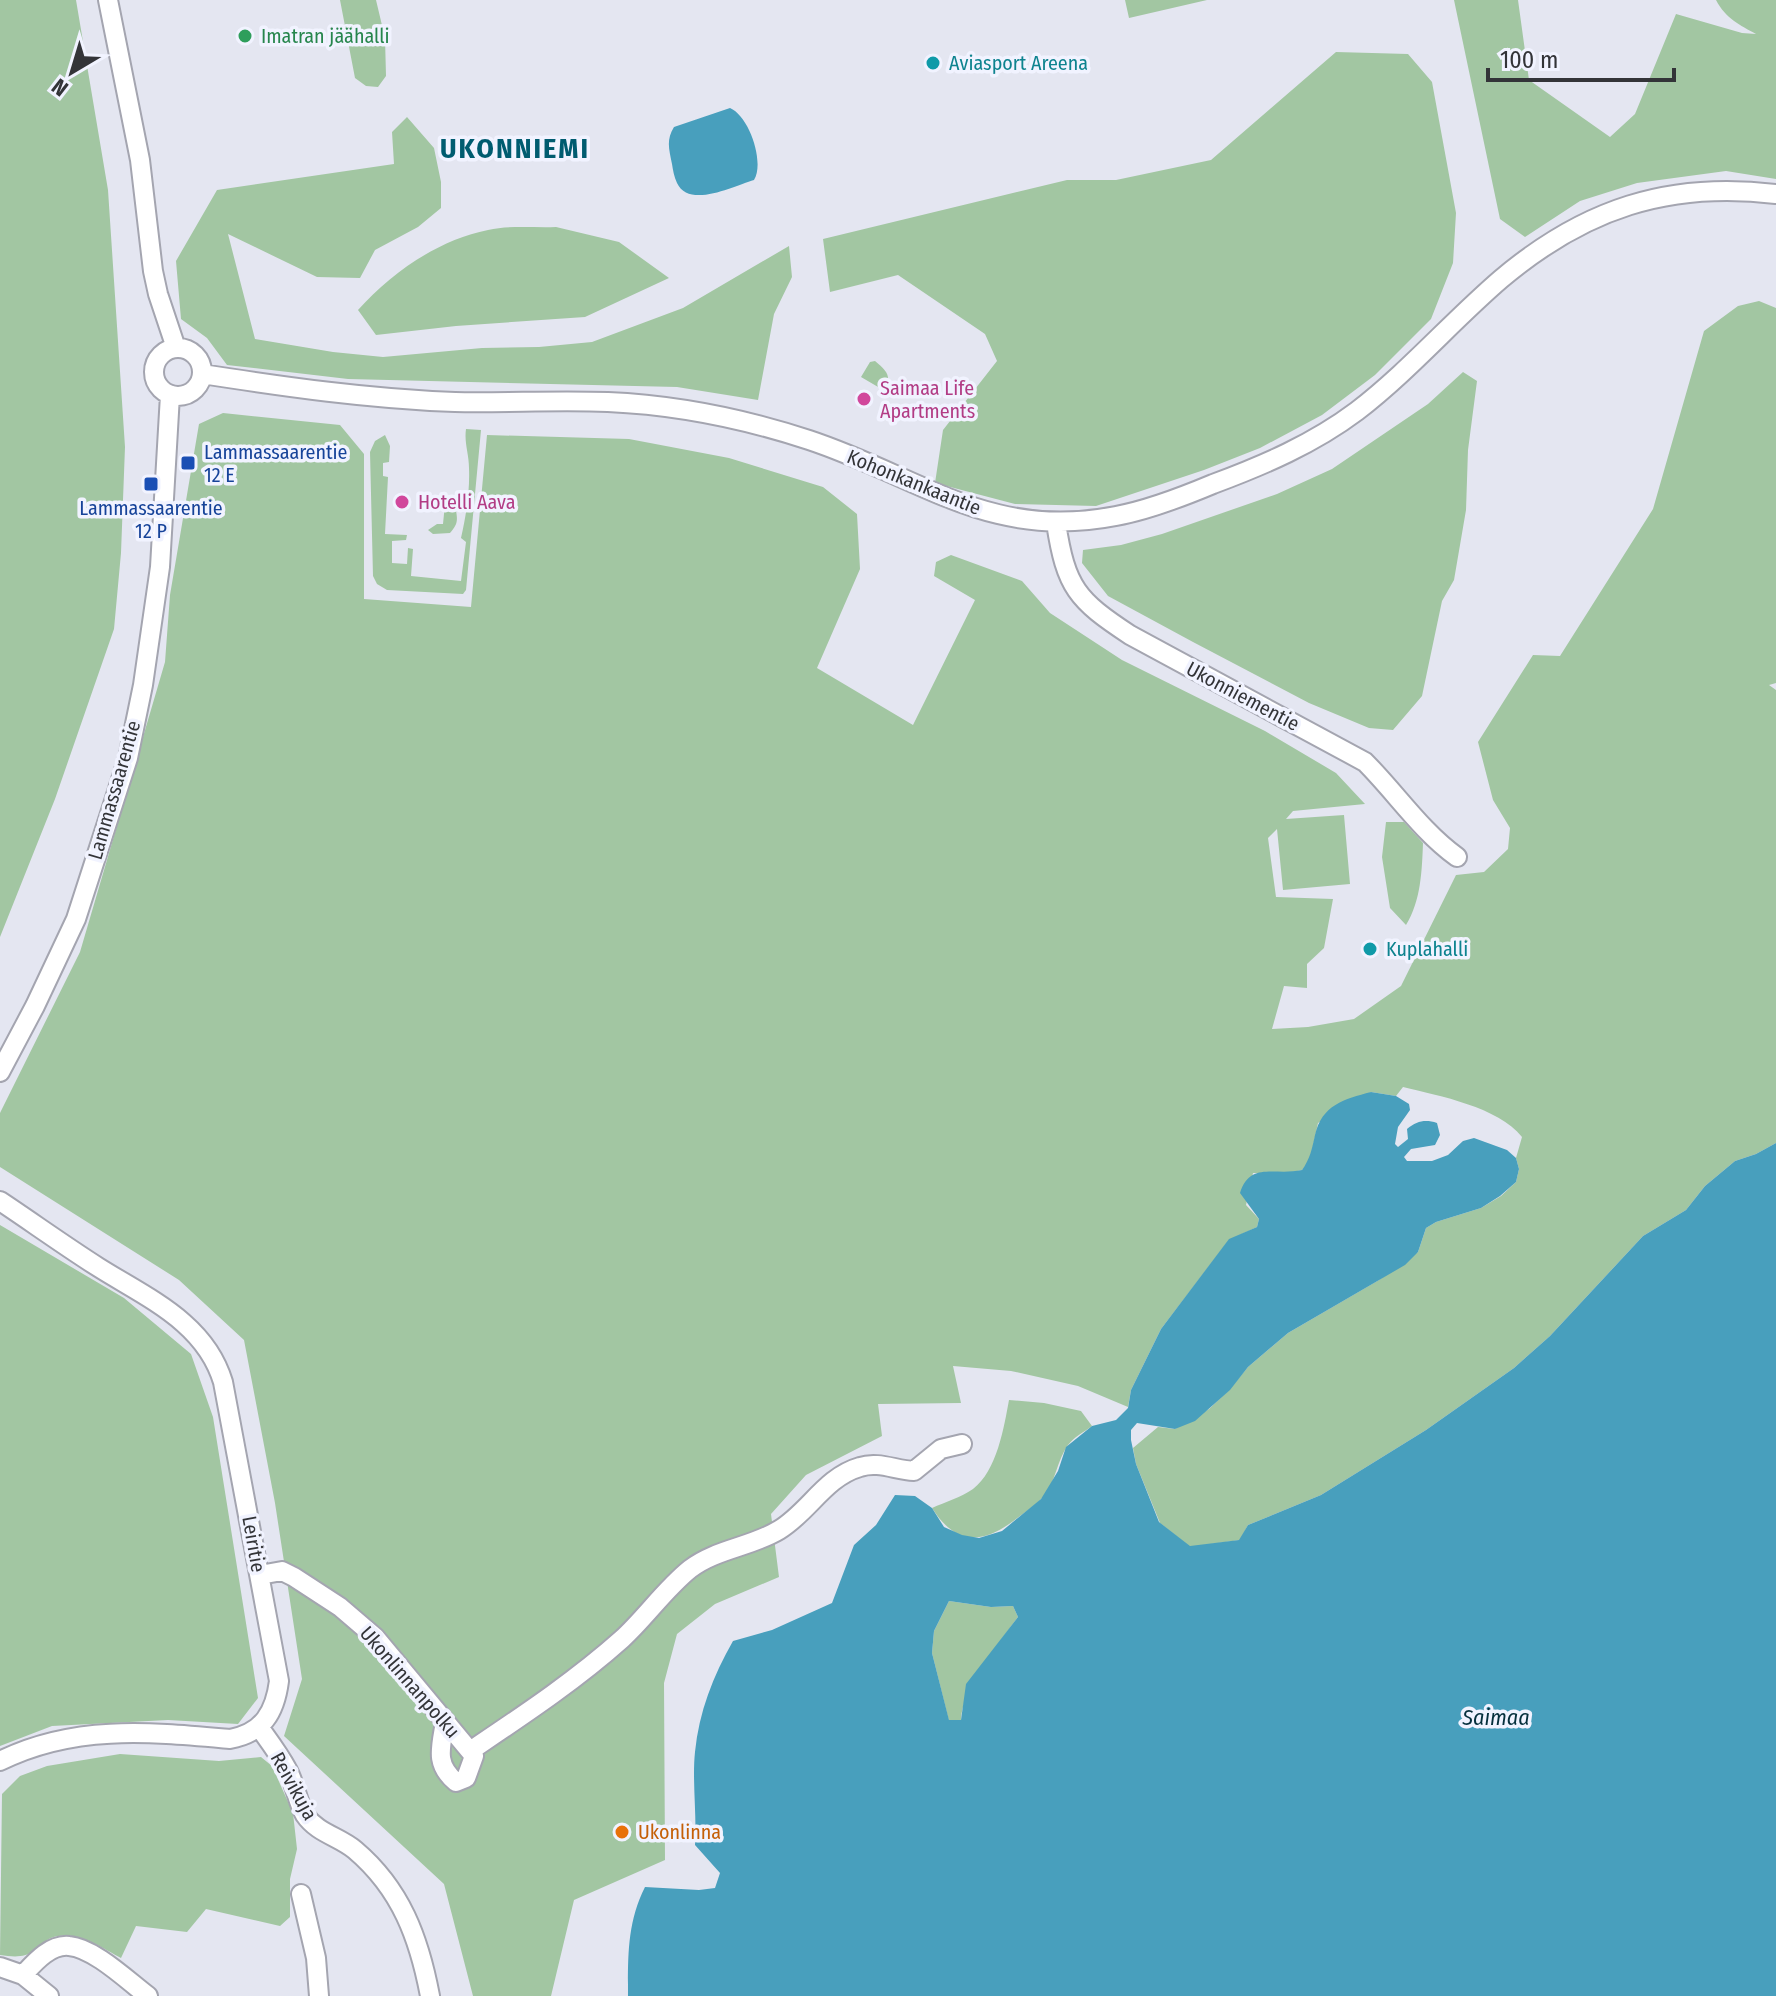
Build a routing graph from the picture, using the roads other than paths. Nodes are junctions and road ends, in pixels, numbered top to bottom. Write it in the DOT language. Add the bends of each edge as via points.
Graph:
graph roads {
  1 [pos="108,0"];
  2 [pos="1776,194"];
  3 [pos="176,348"];
  4 [pos="202,374"];
  5 [pos="170,395"];
  6 [pos="1056,523"];
  7 [pos="1457,857"];
  8 [pos="0,1072"];
  9 [pos="0,1201"];
  10 [pos="962,1444"];
  11 [pos="260,1575"];
  12 [pos="445,1722"];
  13 [pos="259,1727"];
  14 [pos="472,1754"];
  15 [pos="0,1761"];
  16 [pos="301,1894"];
  17 [pos="0,1967"];
  18 [pos="23,1975"];
  19 [pos="49,1996"];
  20 [pos="148,1996"];
  21 [pos="319,1996"];
  22 [pos="430,1996"];
  1 -- 3 [label="street" via="140,160 153,271"];
  2 -- 6 [label="street, Kohonkankaantie" via="1735,189 1682,193 1587,221 1503,277 1388,387 1294,451 1163,503 1119,516"];
  3 -- 4 [label="street" via="195,355"];
  3 -- 5 [label="street" via="154,365 156,383"];
  4 -- 5 [label="street" via="187,394"];
  4 -- 6 [label="street, Kohonkankaantie" via="403,399 612,402 680,409 812,441 979,511"];
  5 -- 8 [label="street, Lammassaarentie" via="160,567 128,758 76,919"];
  6 -- 7 [label="street, Ukonniementie" via="1066,574 1095,612 1365,762 1437,843"];
  9 -- 11 [label="street, Leiritie" via="168,1310 208,1349 223,1382"];
  10 -- 14 [label="street" via="941,1449 914,1471 877,1464 851,1470 779,1530 690,1569 623,1638"];
  11 -- 12 [label="street, Ukonlinnanpolku" via="282,1571 340,1607 375,1637"];
  11 -- 13 [label="street, Leiritie" via="279,1681 273,1708"];
  12 -- 14 [label="street, Ukonlinnanpolku"];
  12 -- 14 [label="street" via="440,1757 445,1773 456,1782 466,1778"];
  13 -- 15 [label="street" via="230,1739 108,1732 64,1739"];
  13 -- 22 [label="street, Reivikuja" via="288,1770 316,1828 353,1848 397,1895"];
  16 -- 21 [label="street"];
  17 -- 18 [label="street"];
  18 -- 19 [label="street"];
  18 -- 20 [label="street" via="45,1954 68,1946 87,1952"];
}
